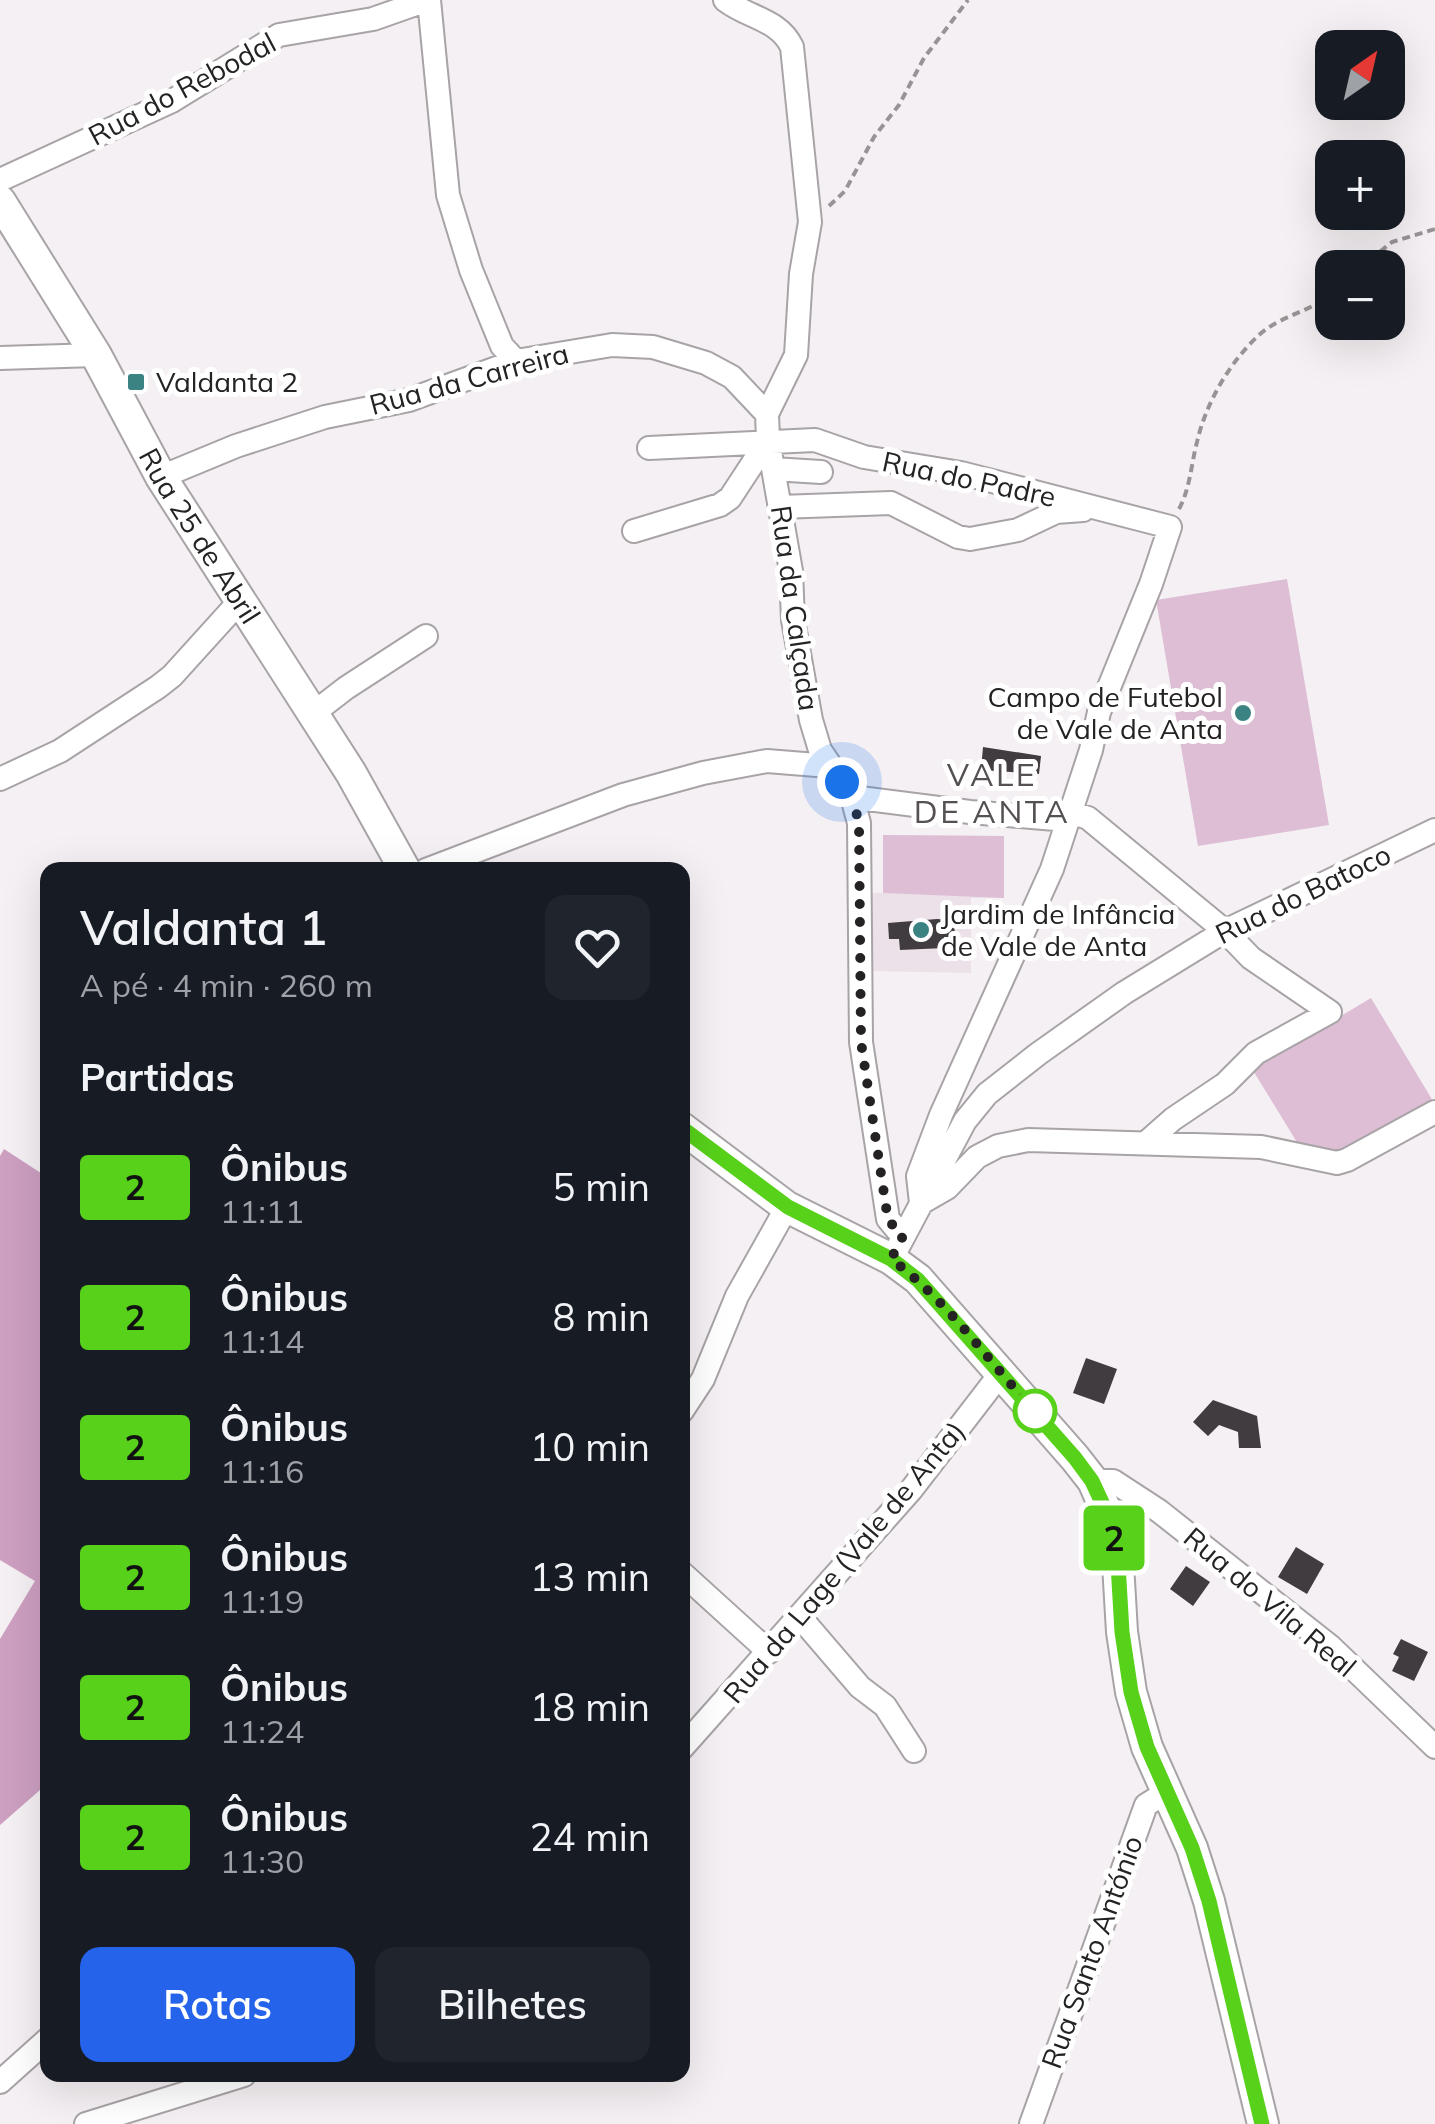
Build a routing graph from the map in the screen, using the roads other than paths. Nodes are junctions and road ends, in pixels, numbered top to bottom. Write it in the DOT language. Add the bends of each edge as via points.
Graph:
graph roads {
  1 [pos="428,0"];
  2 [pos="725,0"];
  3 [pos="0,180"];
  4 [pos="0,201"];
  5 [pos="96,354"];
  6 [pos="0,358"];
  7 [pos="516,361"];
  8 [pos="768,414"];
  9 [pos="768,440"];
  10 [pos="649,448"];
  11 [pos="773,469"];
  12 [pos="821,472"];
  13 [pos="160,477"];
  14 [pos="1093,506"];
  15 [pos="780,507"];
  16 [pos="634,531"];
  17 [pos="239,602"];
  18 [pos="426,636"];
  19 [pos="312,715"];
  20 [pos="828,766"];
  21 [pos="1,774"];
  22 [pos="852,797"];
  23 [pos="1068,816"];
  24 [pos="1435,830"];
  25 [pos="400,862"];
  26 [pos="447,862"];
  27 [pos="1226,931"];
  28 [pos="1435,1112"];
  29 [pos="690,1134"];
  30 [pos="1148,1141"];
  31 [pos="921,1204"];
  32 [pos="788,1207"];
  33 [pos="897,1248"];
  34 [pos="1001,1373"];
  35 [pos="690,1399"];
  36 [pos="1092,1481"];
  37 [pos="690,1579"];
  38 [pos="800,1617"];
  39 [pos="770,1652"];
  40 [pos="690,1739"];
  41 [pos="1435,1747"];
  42 [pos="914,1751"];
  43 [pos="1168,1792"];
  44 [pos="40,2046"];
  45 [pos="0,2082"];
  46 [pos="222,2082"];
  47 [pos="87,2124"];
  48 [pos="1032,2124"];
  49 [pos="1262,2124"];
  1 -- 3 [label="street, Rua do Rebodal" via="373,19 279,35 172,101"];
  1 -- 7 [label="street" via="448,195 502,346"];
  2 -- 8 [label="street" via="778,28 792,47 810,222 796,355"];
  4 -- 5 [label="main road, Rua 25 de Abril"];
  5 -- 6 [label="street"];
  5 -- 13 [label="main road, Rua 25 de Abril"];
  7 -- 8 [label="street, Rua da Carreira" via="612,345 653,347 732,377"];
  7 -- 13 [label="street, Rua da Carreira" via="409,400 276,432"];
  8 -- 9 [label="street, Rua da Calçada"];
  9 -- 10 [label="street, Rua do Padre"];
  9 -- 11 [label="street, Rua da Calçada"];
  9 -- 14 [label="street, Rua do Padre" via="814,440 864,458 961,472"];
  9 -- 16 [label="street" via="720,505"];
  11 -- 12 [label="street"];
  11 -- 15 [label="street, Rua da Calçada"];
  13 -- 17 [label="main road, Rua 25 de Abril"];
  14 -- 15 [label="street" via="970,538 891,503"];
  14 -- 23 [label="street, Rua do Padre" via="1170,527 1111,678"];
  15 -- 20 [label="street, Rua da Calçada" via="811,720"];
  17 -- 19 [label="main road, Rua 25 de Abril"];
  17 -- 21 [label="street" via="158,687 60,751"];
  18 -- 19 [label="street"];
  19 -- 25 [label="main road, Rua 25 de Abril"];
  20 -- 22 [label="street, Rua da Calçada"];
  20 -- 26 [label="street" via="767,760 703,773"];
  22 -- 23 [label="street"];
  22 -- 33 [label="street, Rua da Calçada" via="859,823 861,1042"];
  23 -- 27 [label="street" via="1088,818"];
  23 -- 31 [label="street" via="1052,869 918,1176"];
  24 -- 27 [label="street, Rua do Batoco"];
  27 -- 30 [label="street" via="1251,958 1330,1012 1256,1053"];
  27 -- 31 [label="street, Rua do Batoco" via="1124,993 988,1094 965,1122"];
  28 -- 30 [label="street" via="1336,1163 1261,1147"];
  29 -- 32 [label="main road"];
  30 -- 31 [label="street" via="998,1146"];
  31 -- 33 [label="street, Rua do Batoco"];
  32 -- 33 [label="main road"];
  32 -- 35 [label="street"];
  33 -- 34 [label="main road"];
  34 -- 36 [label="main road"];
  34 -- 38 [label="street, Rua da Lage (Vale de Anta)" via="912,1490"];
  36 -- 41 [label="street, Rua do Vila Real" via="1113,1481 1160,1511 1330,1647"];
  36 -- 43 [label="main road" via="1111,1522 1131,1692"];
  37 -- 39 [label="street"];
  38 -- 39 [label="street, Rua da Lage (Vale de Anta)"];
  38 -- 42 [label="street" via="884,1706"];
  39 -- 40 [label="street, Rua da Lage (Vale de Anta)"];
  43 -- 48 [label="street, Rua Santo António" via="1146,1805"];
  43 -- 49 [label="main road" via="1209,1901"];
  44 -- 45 [label="street"];
  46 -- 47 [label="street"];
}
